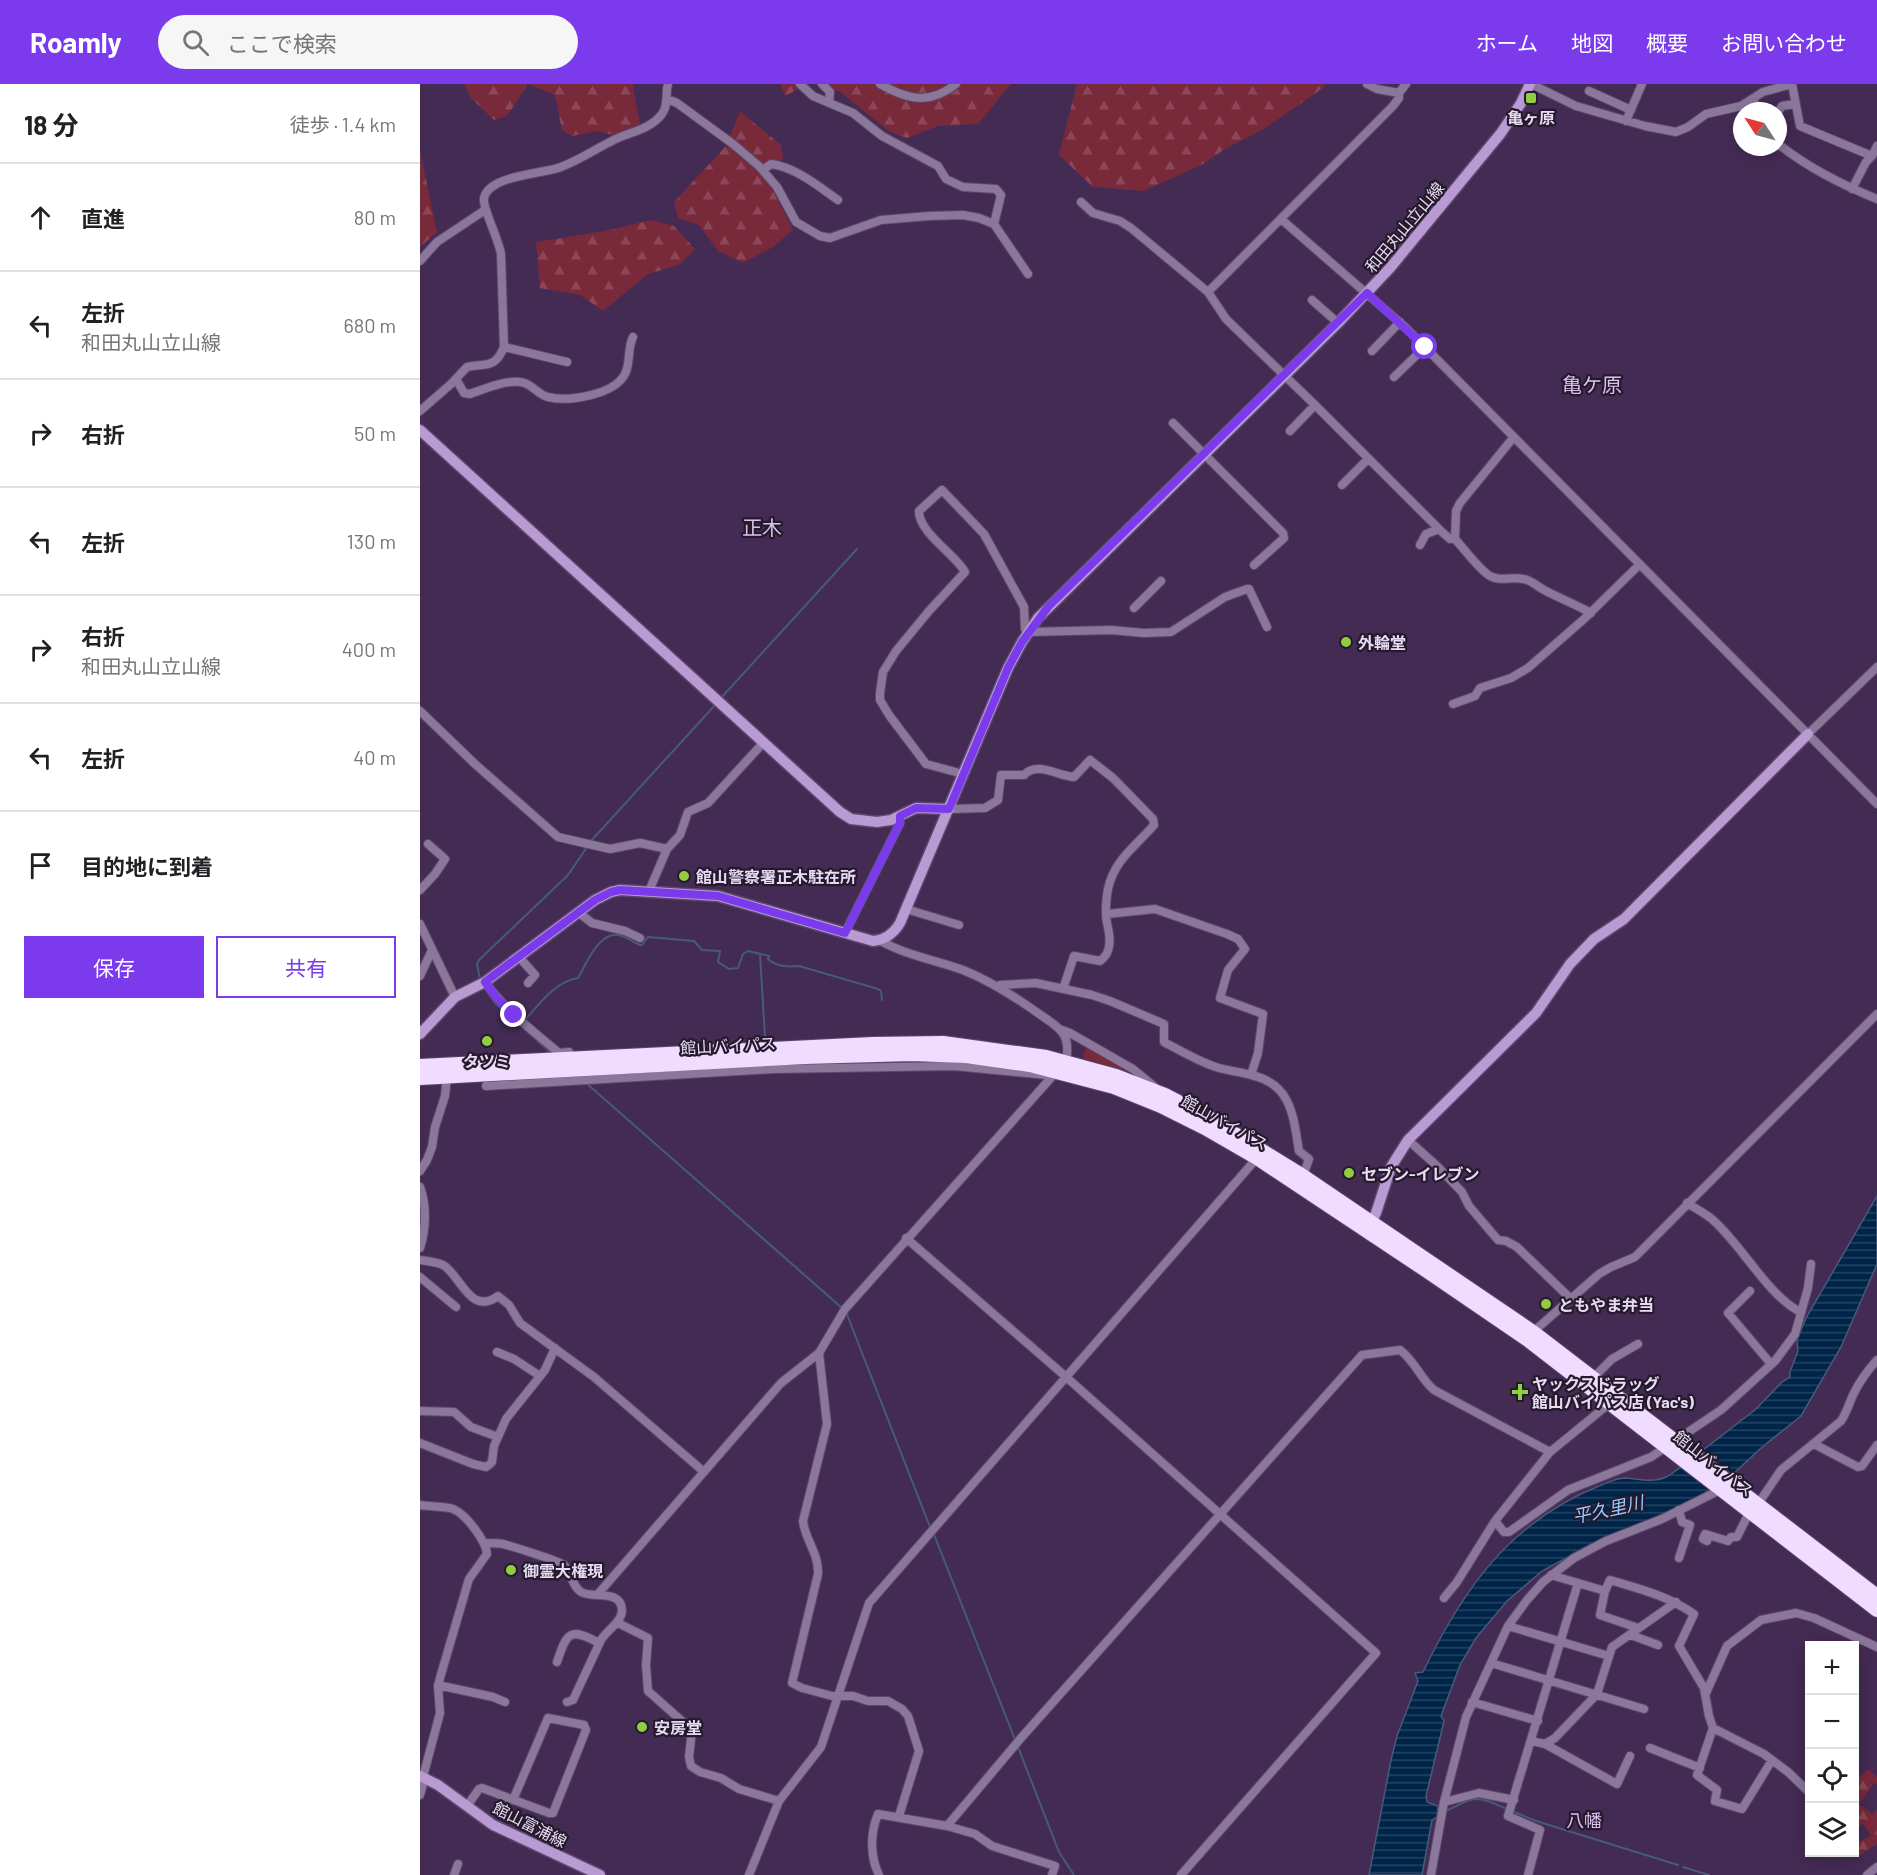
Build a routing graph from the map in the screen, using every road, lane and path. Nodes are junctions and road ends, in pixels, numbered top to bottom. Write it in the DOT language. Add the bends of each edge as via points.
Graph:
graph roads {
  1 [pos="668,84"];
  2 [pos="800,84"];
  3 [pos="822,84"];
  4 [pos="880,84"];
  5 [pos="957,84"];
  6 [pos="1367,84"];
  7 [pos="1406,84"];
  8 [pos="1530,84"];
  9 [pos="1642,84"];
  10 [pos="1792,84"];
  11 [pos="1762,88"];
  12 [pos="1589,91"];
  13 [pos="1399,93"];
  14 [pos="667,99"];
  15 [pos="1754,100"];
  16 [pos="829,102"];
  17 [pos="1795,104"];
  18 [pos="1787,105"];
  19 [pos="1631,110"];
  20 [pos="1626,121"];
  21 [pos="1877,146"];
  22 [pos="1787,151"];
  23 [pos="1872,156"];
  24 [pos="763,170"];
  25 [pos="1852,189"];
  26 [pos="1877,199"];
  27 [pos="838,200"];
  28 [pos="1081,202"];
  29 [pos="485,210"];
  30 [pos="1281,219"];
  31 [pos="994,224"];
  32 [pos="420,261"];
  33 [pos="1028,274"];
  34 [pos="1208,292"];
  35 [pos="1367,293"];
  36 [pos="1312,300"];
  37 [pos="1400,322"];
  38 [pos="1338,323"];
  39 [pos="633,337"];
  40 [pos="504,347"];
  41 [pos="1425,347"];
  42 [pos="1372,351"];
  43 [pos="567,362"];
  44 [pos="1285,375"];
  45 [pos="1394,377"];
  46 [pos="456,379"];
  47 [pos="1315,405"];
  48 [pos="420,411"];
  49 [pos="1173,423"];
  50 [pos="420,430"];
  51 [pos="1290,431"];
  52 [pos="1514,438"];
  53 [pos="1204,455"];
  54 [pos="1368,459"];
  55 [pos="1341,485"];
  56 [pos="1439,529"];
  57 [pos="1455,539"];
  58 [pos="1420,545"];
  59 [pos="1254,565"];
  60 [pos="1639,565"];
  61 [pos="1161,581"];
  62 [pos="1134,608"];
  63 [pos="1591,613"];
  64 [pos="1267,627"];
  65 [pos="1028,632"];
  66 [pos="1877,667"];
  67 [pos="1453,704"];
  68 [pos="420,711"];
  69 [pos="1808,734"];
  70 [pos="764,742"];
  71 [pos="963,774"];
  72 [pos="1877,804"];
  73 [pos="949,809"];
  74 [pos="900,816"];
  75 [pos="428,844"];
  76 [pos="667,849"];
  77 [pos="420,890"];
  78 [pos="648,891"];
  79 [pos="906,909"];
  80 [pos="578,912"];
  81 [pos="1107,914"];
  82 [pos="420,924"];
  83 [pos="959,925"];
  84 [pos="845,933"];
  85 [pos="640,938"];
  86 [pos="879,940"];
  87 [pos="432,950"];
  88 [pos="519,957"];
  89 [pos="420,976"];
  90 [pos="485,982"];
  91 [pos="528,983"];
  92 [pos="998,986"];
  93 [pos="1063,989"];
  94 [pos="455,997"];
  95 [pos="1877,1014"];
  96 [pos="1062,1030"];
  97 [pos="420,1034"];
  98 [pos="598,1059"];
  99 [pos="420,1066"];
  100 [pos="1058,1070"];
  101 [pos="1251,1075"];
  102 [pos="447,1077"];
  103 [pos="420,1078"];
  104 [pos="486,1086"];
  105 [pos="1165,1095"];
  106 [pos="1408,1140"];
  107 [pos="1257,1158"];
  108 [pos="420,1171"];
  109 [pos="1303,1176"];
  110 [pos="420,1187"];
  111 [pos="1687,1203"];
  112 [pos="1369,1227"];
  113 [pos="906,1239"];
  114 [pos="420,1248"];
  115 [pos="420,1260"];
  116 [pos="1811,1264"];
  117 [pos="420,1277"];
  118 [pos="1750,1291"];
  119 [pos="1571,1299"];
  120 [pos="456,1306"];
  121 [pos="1800,1312"];
  122 [pos="1533,1332"];
  123 [pos="1638,1344"];
  124 [pos="555,1348"];
  125 [pos="497,1352"];
  126 [pos="819,1353"];
  127 [pos="1877,1360"];
  128 [pos="1772,1364"];
  129 [pos="540,1376"];
  130 [pos="1065,1376"];
  131 [pos="1594,1377"];
  132 [pos="1610,1403"];
  133 [pos="420,1411"];
  134 [pos="498,1437"];
  135 [pos="420,1443"];
  136 [pos="1814,1444"];
  137 [pos="1673,1445"];
  138 [pos="1877,1445"];
  139 [pos="1550,1452"];
  140 [pos="703,1471"];
  141 [pos="1724,1485"];
  142 [pos="420,1505"];
  143 [pos="1754,1508"];
  144 [pos="1679,1510"];
  145 [pos="1219,1515"];
  146 [pos="1495,1521"];
  147 [pos="1709,1535"];
  148 [pos="484,1543"];
  149 [pos="1679,1558"];
  150 [pos="1551,1575"];
  151 [pos="1578,1583"];
  152 [pos="1605,1591"];
  153 [pos="598,1594"];
  154 [pos="1877,1596"];
  155 [pos="1444,1598"];
  156 [pos="1676,1602"];
  157 [pos="1877,1610"];
  158 [pos="618,1623"];
  159 [pos="1508,1626"];
  160 [pos="1638,1628"];
  161 [pos="1631,1635"];
  162 [pos="1561,1641"];
  163 [pos="599,1643"];
  164 [pos="1658,1645"];
  165 [pos="1877,1647"];
  166 [pos="1609,1656"];
  167 [pos="557,1662"];
  168 [pos="1491,1663"];
  169 [pos="1549,1680"];
  170 [pos="438,1685"];
  171 [pos="1706,1693"];
  172 [pos="1597,1694"];
  173 [pos="837,1695"];
  174 [pos="505,1702"];
  175 [pos="567,1702"];
  176 [pos="1472,1702"];
  177 [pos="1644,1709"];
  178 [pos="1538,1720"];
  179 [pos="1713,1728"];
  180 [pos="1532,1741"];
  181 [pos="1545,1744"];
  182 [pos="1650,1748"];
  183 [pos="1630,1756"];
  184 [pos="1772,1760"];
  185 [pos="1700,1767"];
  186 [pos="421,1776"];
  187 [pos="1805,1789"];
  188 [pos="420,1795"];
  189 [pos="513,1800"];
  190 [pos="779,1801"];
  191 [pos="1444,1805"];
  192 [pos="467,1806"];
  193 [pos="1511,1807"];
  194 [pos="899,1816"];
  195 [pos="947,1826"];
  196 [pos="458,1864"];
  197 [pos="1877,1867"];
  198 [pos="454,1875"];
  199 [pos="600,1875"];
  200 [pos="749,1875"];
  201 [pos="879,1875"];
  202 [pos="1052,1875"];
  203 [pos="1181,1875"];
  204 [pos="1431,1875"];
  205 [pos="1528,1875"];
  206 [pos="1867,1875"];
  1 -- 14 [label="street"];
  2 -- 16 [label="street" via="813,96"];
  3 -- 16 [label="street" via="830,92"];
  4 -- 5 [label="street" via="923,99 943,94"];
  6 -- 13 [label="street"];
  7 -- 13 [label="street"];
  8 -- 20 [label="street" via="1576,106"];
  8 -- 35 [label="main road, 和田丸山立山線" via="1492,145"];
  9 -- 19 [label="street"];
  10 -- 11 [label="street"];
  10 -- 17 [label="street"];
  11 -- 15 [label="street"];
  12 -- 19 [label="street"];
  13 -- 30 [label="street" via="1393,106"];
  14 -- 24 [label="street" via="733,144"];
  14 -- 29 [label="street" via="662,114 637,132 560,167 497,183 484,196"];
  15 -- 20 [label="street" via="1706,114 1676,132"];
  16 -- 31 [label="street" via="938,165 946,179 963,187 996,189 1001,195"];
  17 -- 18 [label="street"];
  17 -- 23 [label="street" via="1798,122 1804,130"];
  19 -- 20 [label="street"];
  21 -- 23 [label="street"];
  22 -- 25 [label="street"];
  23 -- 25 [label="street"];
  24 -- 27 [label="street" via="771,164 779,165"];
  24 -- 31 [label="street" via="796,222 820,236 830,238 881,220 929,216 963,215"];
  25 -- 26 [label="street"];
  28 -- 34 [label="street" via="1094,213 1120,221"];
  29 -- 32 [label="street" via="437,242"];
  29 -- 40 [label="street" via="501,254"];
  30 -- 34 [label="street"];
  30 -- 35 [label="street"];
  31 -- 33 [label="street"];
  34 -- 44 [label="street" via="1226,319"];
  35 -- 37 [label="street"];
  35 -- 38 [label="main road, 和田丸山立山線"];
  36 -- 38 [label="street"];
  37 -- 41 [label="street"];
  37 -- 42 [label="street"];
  38 -- 44 [label="main road, 和田丸山立山線"];
  39 -- 46 [label="street" via="624,376 606,390 584,397 546,397 521,382 470,394 464,393"];
  40 -- 43 [label="street"];
  40 -- 46 [label="street" via="496,360 467,367"];
  41 -- 45 [label="street"];
  41 -- 52 [label="street"];
  44 -- 47 [label="street"];
  44 -- 53 [label="main road, 和田丸山立山線"];
  46 -- 48 [label="street"];
  47 -- 51 [label="street"];
  47 -- 54 [label="street"];
  49 -- 53 [label="street"];
  50 -- 70 [label="main road"];
  52 -- 57 [label="street" via="1460,503"];
  52 -- 60 [label="street"];
  53 -- 59 [label="street" via="1282,533 1284,538"];
  53 -- 65 [label="main road, 和田丸山立山線" via="1048,607"];
  54 -- 55 [label="street"];
  54 -- 56 [label="street"];
  56 -- 57 [label="street"];
  56 -- 58 [label="street" via="1426,534"];
  57 -- 63 [label="street" via="1493,578 1529,580"];
  60 -- 63 [label="street"];
  60 -- 69 [label="street"];
  61 -- 62 [label="street"];
  63 -- 67 [label="street" via="1528,668"];
  64 -- 65 [label="street" via="1247,589 1225,597 1171,632"];
  65 -- 71 [label="main road, 和田丸山立山線" via="1008,668"];
  65 -- 71 [label="street" via="1024,607 984,534 942,489 919,511 919,517 965,572 896,651 883,672 880,700 926,764"];
  66 -- 69 [label="street"];
  68 -- 76 [label="street" via="558,837 610,849 640,843"];
  69 -- 72 [label="street"];
  69 -- 106 [label="main road" via="1624,920 1594,939 1570,964 1536,1012"];
  70 -- 74 [label="main road" via="851,819 877,822"];
  70 -- 76 [label="street" via="708,803 688,813 680,835"];
  71 -- 73 [label="main road, 和田丸山立山線"];
  73 -- 74 [label="main road" via="916,808"];
  73 -- 79 [label="main road, 和田丸山立山線"];
  73 -- 81 [label="street" via="985,808 998,800 1001,775 1024,775 1029,769 1038,768 1074,777 1090,760 1153,819 1154,825 1119,862 1108,890"];
  74 -- 84 [label="street"];
  75 -- 77 [label="street" via="445,859"];
  76 -- 78 [label="street"];
  78 -- 80 [label="main road" via="611,892"];
  78 -- 84 [label="main road" via="725,897"];
  79 -- 83 [label="street"];
  79 -- 86 [label="main road, 和田丸山立山線" via="896,929"];
  80 -- 85 [label="street" via="592,923"];
  80 -- 88 [label="main road"];
  81 -- 93 [label="street" via="1110,944 1104,958 1100,961 1074,956"];
  81 -- 101 [label="street" via="1155,909 1238,939 1245,949 1228,970 1220,998 1263,1014"];
  82 -- 87 [label="street"];
  84 -- 86 [label="main road"];
  86 -- 92 [label="street"];
  87 -- 89 [label="street"];
  87 -- 94 [label="street"];
  88 -- 90 [label="main road"];
  88 -- 91 [label="street" via="535,975"];
  90 -- 94 [label="main road"];
  90 -- 98 [label="street" via="502,1004 559,1053 598,1050"];
  92 -- 93 [label="street" via="1036,983"];
  92 -- 96 [label="street"];
  93 -- 101 [label="street" via="1110,1000 1164,1024 1164,1042 1217,1068"];
  94 -- 97 [label="main road"];
  95 -- 111 [label="street"];
  96 -- 100 [label="street" via="1069,1047"];
  96 -- 105 [label="street" via="1133,1069"];
  98 -- 99 [label="highway, 館山バイパス"];
  98 -- 100 [label="highway, 館山バイパス" via="933,1043 997,1049"];
  100 -- 102 [label="highway, 館山バイパス" via="988,1059 904,1054"];
  100 -- 104 [label="street" via="954,1066 773,1068"];
  100 -- 105 [label="highway, 館山バイパス" via="1116,1076"];
  100 -- 107 [label="highway, 館山バイパス" via="1161,1106"];
  100 -- 113 [label="street"];
  101 -- 109 [label="street" via="1275,1084 1291,1109 1299,1151 1310,1159"];
  102 -- 103 [label="highway, 館山バイパス"];
  102 -- 108 [label="street" via="432,1147"];
  105 -- 109 [label="highway, 館山バイパス"];
  106 -- 112 [label="main road" via="1391,1167"];
  106 -- 119 [label="street" via="1462,1192 1498,1240 1517,1247"];
  107 -- 112 [label="highway, 館山バイパス"];
  107 -- 130 [label="street"];
  109 -- 112 [label="highway, 館山バイパス"];
  110 -- 114 [label="street" via="425,1230"];
  111 -- 119 [label="street" via="1635,1257 1611,1267"];
  111 -- 121 [label="street" via="1713,1219 1778,1294"];
  112 -- 122 [label="highway, 館山バイパス"];
  112 -- 132 [label="highway, 館山バイパス"];
  113 -- 126 [label="street" via="844,1311"];
  113 -- 130 [label="street"];
  115 -- 124 [label="street" via="446,1267 473,1298 486,1301 498,1296 520,1323"];
  116 -- 121 [label="street"];
  117 -- 120 [label="street"];
  118 -- 128 [label="street" via="1728,1313"];
  119 -- 122 [label="street"];
  121 -- 128 [label="street" via="1795,1334"];
  122 -- 131 [label="highway, 館山バイパス"];
  123 -- 131 [label="street" via="1611,1359"];
  124 -- 129 [label="street"];
  124 -- 140 [label="street"];
  125 -- 129 [label="street"];
  126 -- 140 [label="street" via="781,1383"];
  126 -- 173 [label="street" via="826,1424 803,1521 819,1563 792,1680 795,1686"];
  127 -- 136 [label="street" via="1863,1377 1841,1421"];
  128 -- 137 [label="street" via="1721,1410"];
  129 -- 134 [label="street" via="506,1419"];
  130 -- 145 [label="street"];
  130 -- 173 [label="street" via="869,1603"];
  131 -- 137 [label="highway, 館山バイパス"];
  132 -- 137 [label="highway, 館山バイパス"];
  132 -- 139 [label="street"];
  133 -- 134 [label="street" via="454,1412 471,1427"];
  134 -- 135 [label="street" via="492,1462 486,1467"];
  136 -- 138 [label="street" via="1858,1467"];
  136 -- 143 [label="street" via="1781,1470"];
  137 -- 141 [label="highway, 館山バイパス"];
  137 -- 146 [label="street" via="1568,1490 1509,1532 1504,1532"];
  139 -- 145 [label="street" via="1434,1390 1400,1350 1362,1354"];
  139 -- 146 [label="street"];
  140 -- 153 [label="street"];
  141 -- 143 [label="highway, 館山バイパス"];
  141 -- 144 [label="street"];
  142 -- 148 [label="street" via="452,1508 473,1526"];
  143 -- 147 [label="street" via="1737,1537 1728,1541"];
  143 -- 154 [label="highway, 館山バイパス"];
  143 -- 157 [label="highway, 館山バイパス"];
  144 -- 149 [label="street" via="1682,1522 1690,1525"];
  144 -- 150 [label="street" via="1606,1541"];
  145 -- 195 [label="street"];
  145 -- 203 [label="street" via="1376,1653"];
  146 -- 155 [label="street"];
  148 -- 153 [label="street" via="504,1545 563,1564 580,1591 590,1596"];
  148 -- 170 [label="street" via="487,1554 469,1579"];
  150 -- 151 [label="street"];
  150 -- 159 [label="street"];
  151 -- 152 [label="street"];
  151 -- 162 [label="street"];
  152 -- 156 [label="street" via="1610,1580"];
  152 -- 160 [label="street" via="1600,1615"];
  153 -- 158 [label="street" via="619,1602 622,1611"];
  156 -- 160 [label="street"];
  156 -- 171 [label="street" via="1694,1614 1679,1646"];
  158 -- 163 [label="street"];
  158 -- 190 [label="street" via="648,1638 648,1691 692,1730 691,1766 739,1789"];
  159 -- 162 [label="street"];
  159 -- 168 [label="street"];
  160 -- 161 [label="street"];
  161 -- 164 [label="street"];
  161 -- 166 [label="street" via="1612,1647"];
  162 -- 166 [label="street"];
  162 -- 169 [label="street"];
  163 -- 167 [label="street" via="584,1634 571,1635"];
  163 -- 175 [label="street" via="573,1700"];
  165 -- 171 [label="street" via="1796,1613 1761,1620 1726,1646"];
  166 -- 172 [label="street"];
  168 -- 169 [label="street"];
  168 -- 176 [label="street"];
  169 -- 172 [label="street"];
  169 -- 178 [label="street"];
  170 -- 174 [label="street"];
  170 -- 186 [label="street" via="440,1713"];
  171 -- 179 [label="street"];
  172 -- 177 [label="street"];
  172 -- 181 [label="street"];
  173 -- 190 [label="street" via="819,1751"];
  173 -- 194 [label="street" via="888,1701 908,1716 919,1751"];
  176 -- 178 [label="street"];
  176 -- 191 [label="street"];
  178 -- 180 [label="street"];
  179 -- 184 [label="street"];
  179 -- 185 [label="street"];
  180 -- 181 [label="street"];
  180 -- 193 [label="street"];
  181 -- 183 [label="street" via="1617,1784"];
  182 -- 185 [label="street"];
  184 -- 185 [label="street" via="1742,1809 1715,1801 1717,1790 1699,1778"];
  184 -- 187 [label="street"];
  186 -- 188 [label="street" via="424,1781"];
  186 -- 192 [label="main road, 館山富浦線"];
  189 -- 189 [label="street" via="553,1813 586,1730 584,1725 548,1718"];
  189 -- 192 [label="street" via="482,1788"];
  190 -- 200 [label="street"];
  191 -- 193 [label="street" via="1479,1793"];
  191 -- 204 [label="street"];
  192 -- 199 [label="main road, 館山富浦線" via="499,1828"];
  193 -- 205 [label="street" via="1508,1816 1540,1830"];
  194 -- 195 [label="street"];
  194 -- 201 [label="street" via="877,1816 872,1853"];
  195 -- 202 [label="street" via="975,1834 992,1846 1055,1866"];
  196 -- 198 [label="street"];
  197 -- 206 [label="street"];
}
